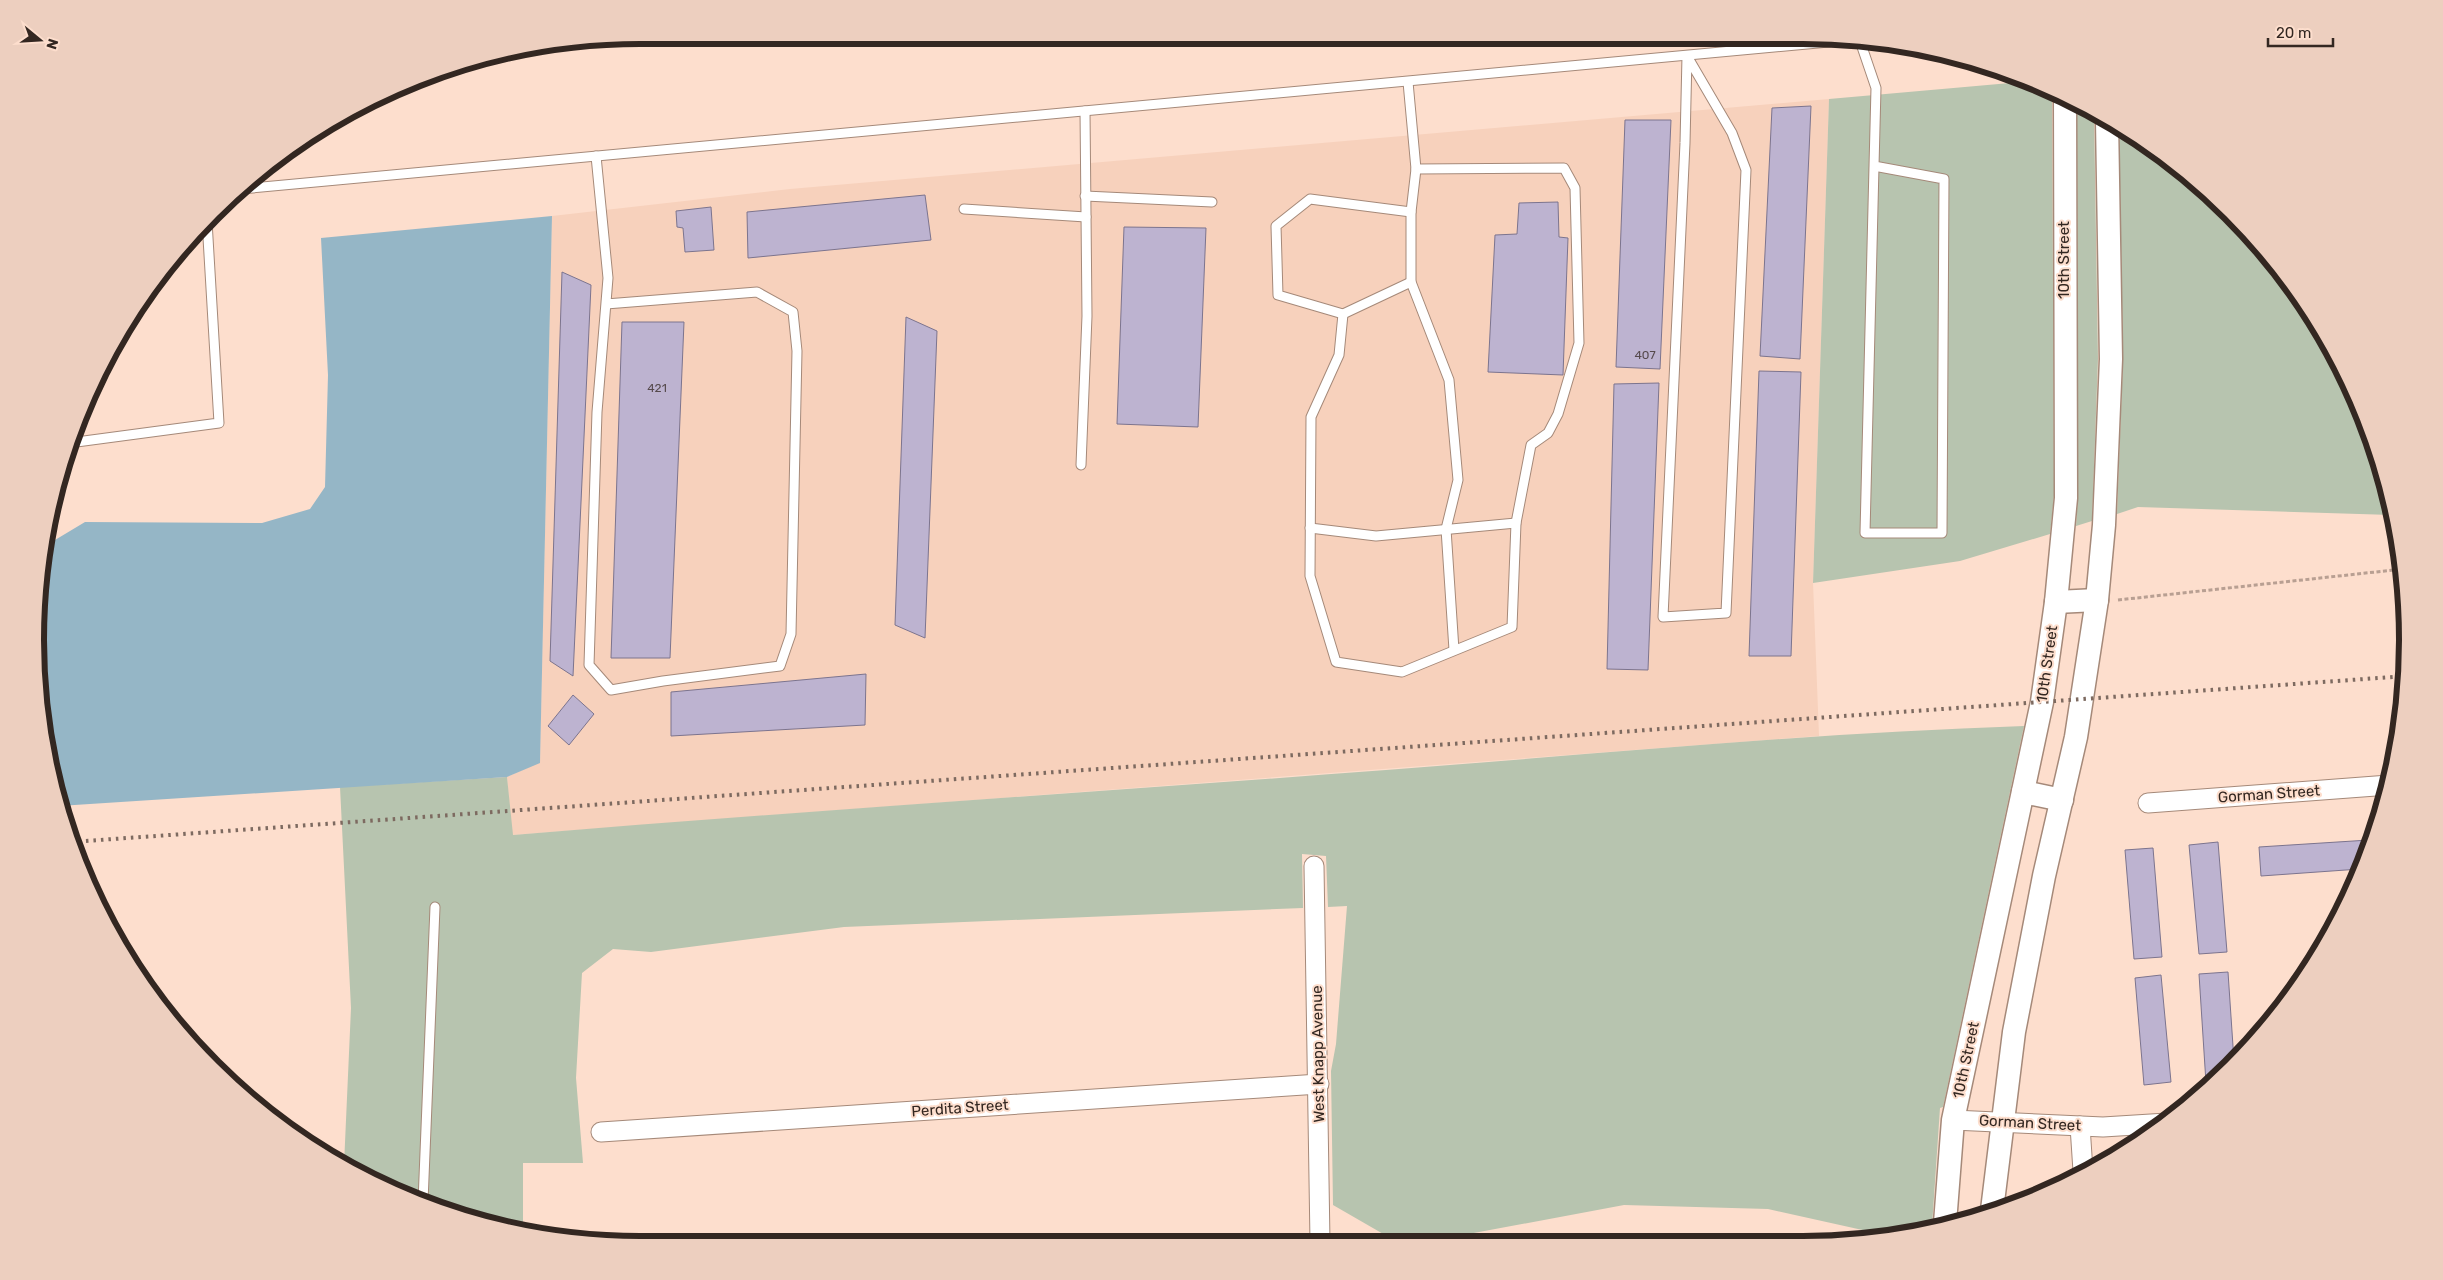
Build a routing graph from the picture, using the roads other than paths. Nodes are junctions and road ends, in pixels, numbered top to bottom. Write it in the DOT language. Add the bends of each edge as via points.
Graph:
graph roads {
  1 [pos="1814,44"];
  2 [pos="1862,47"];
  3 [pos="1687,56"];
  4 [pos="1408,82"];
  5 [pos="2065,104"];
  6 [pos="1085,111"];
  7 [pos="2107,128"];
  8 [pos="596,156"];
  9 [pos="1874,166"];
  10 [pos="1416,168"];
  11 [pos="252,188"];
  12 [pos="1085,196"];
  13 [pos="1212,202"];
  14 [pos="964,209"];
  15 [pos="1411,212"];
  16 [pos="1086,217"];
  17 [pos="208,230"];
  18 [pos="1411,282"];
  19 [pos="606,304"];
  20 [pos="1343,314"];
  21 [pos="77,442"];
  22 [pos="1081,466"];
  23 [pos="1516,523"];
  24 [pos="1310,528"];
  25 [pos="1446,529"];
  26 [pos="2097,600"];
  27 [pos="2056,602"];
  28 [pos="1454,650"];
  29 [pos="2381,786"];
  30 [pos="2023,792"];
  31 [pos="2062,800"];
  32 [pos="2148,803"];
  33 [pos="1314,866"];
  34 [pos="435,907"];
  35 [pos="1318,1084"];
  36 [pos="1953,1120"];
  37 [pos="2001,1122"];
  38 [pos="2152,1123"];
  39 [pos="2080,1126"];
  40 [pos="600,1132"];
  41 [pos="2083,1166"];
  42 [pos="423,1195"];
  43 [pos="1992,1206"];
  44 [pos="1945,1219"];
  45 [pos="1320,1236"];
  1 -- 3 [label="lane"];
  2 -- 9 [label="lane" via="1876,88"];
  3 -- 3 [label="lane" via="1732,133 1746,170 1726,613 1663,617"];
  3 -- 4 [label="lane"];
  4 -- 6 [label="lane"];
  4 -- 10 [label="lane"];
  5 -- 27 [label="street, 10th Street" via="2066,498"];
  6 -- 8 [label="lane"];
  6 -- 12 [label="lane"];
  7 -- 26 [label="street" via="2111,359 2104,525"];
  8 -- 11 [label="lane"];
  8 -- 19 [label="lane" via="608,278"];
  9 -- 9 [label="lane" via="1865,533 1942,533 1944,179"];
  10 -- 15 [label="lane"];
  10 -- 23 [label="lane" via="1564,168 1575,188 1579,343 1558,414 1548,433 1531,445"];
  12 -- 13 [label="lane"];
  12 -- 16 [label="lane"];
  14 -- 16 [label="lane"];
  15 -- 18 [label="lane"];
  15 -- 20 [label="lane" via="1310,199 1276,226 1278,295"];
  16 -- 22 [label="lane" via="1087,316"];
  17 -- 21 [label="lane" via="219,423"];
  18 -- 20 [label="lane"];
  18 -- 25 [label="lane" via="1449,380 1458,480"];
  19 -- 19 [label="lane" via="597,412 589,665 611,690 780,666 792,634 797,351 793,312 757,292"];
  20 -- 24 [label="lane" via="1339,355 1311,417"];
  23 -- 25 [label="lane"];
  23 -- 28 [label="lane" via="1512,627"];
  24 -- 25 [label="lane" via="1376,536"];
  24 -- 28 [label="lane" via="1310,576 1336,662 1402,672"];
  25 -- 28 [label="lane"];
  26 -- 27 [label="street"];
  26 -- 31 [label="street" via="2076,738"];
  27 -- 30 [label="street, 10th Street" via="2042,702"];
  29 -- 32 [label="street, Gorman Street"];
  30 -- 31 [label="street"];
  30 -- 36 [label="street, 10th Street"];
  31 -- 37 [label="street" via="2014,1032"];
  33 -- 35 [label="street, West Knapp Avenue"];
  34 -- 42 [label="lane"];
  35 -- 40 [label="street, Perdita Street"];
  35 -- 45 [label="street, West Knapp Avenue"];
  36 -- 37 [label="street, Gorman Street"];
  36 -- 44 [label="street, 10th Street"];
  37 -- 39 [label="street, Gorman Street"];
  37 -- 43 [label="street"];
  38 -- 39 [label="street, Gorman Street"];
  39 -- 41 [label="street"];
}
